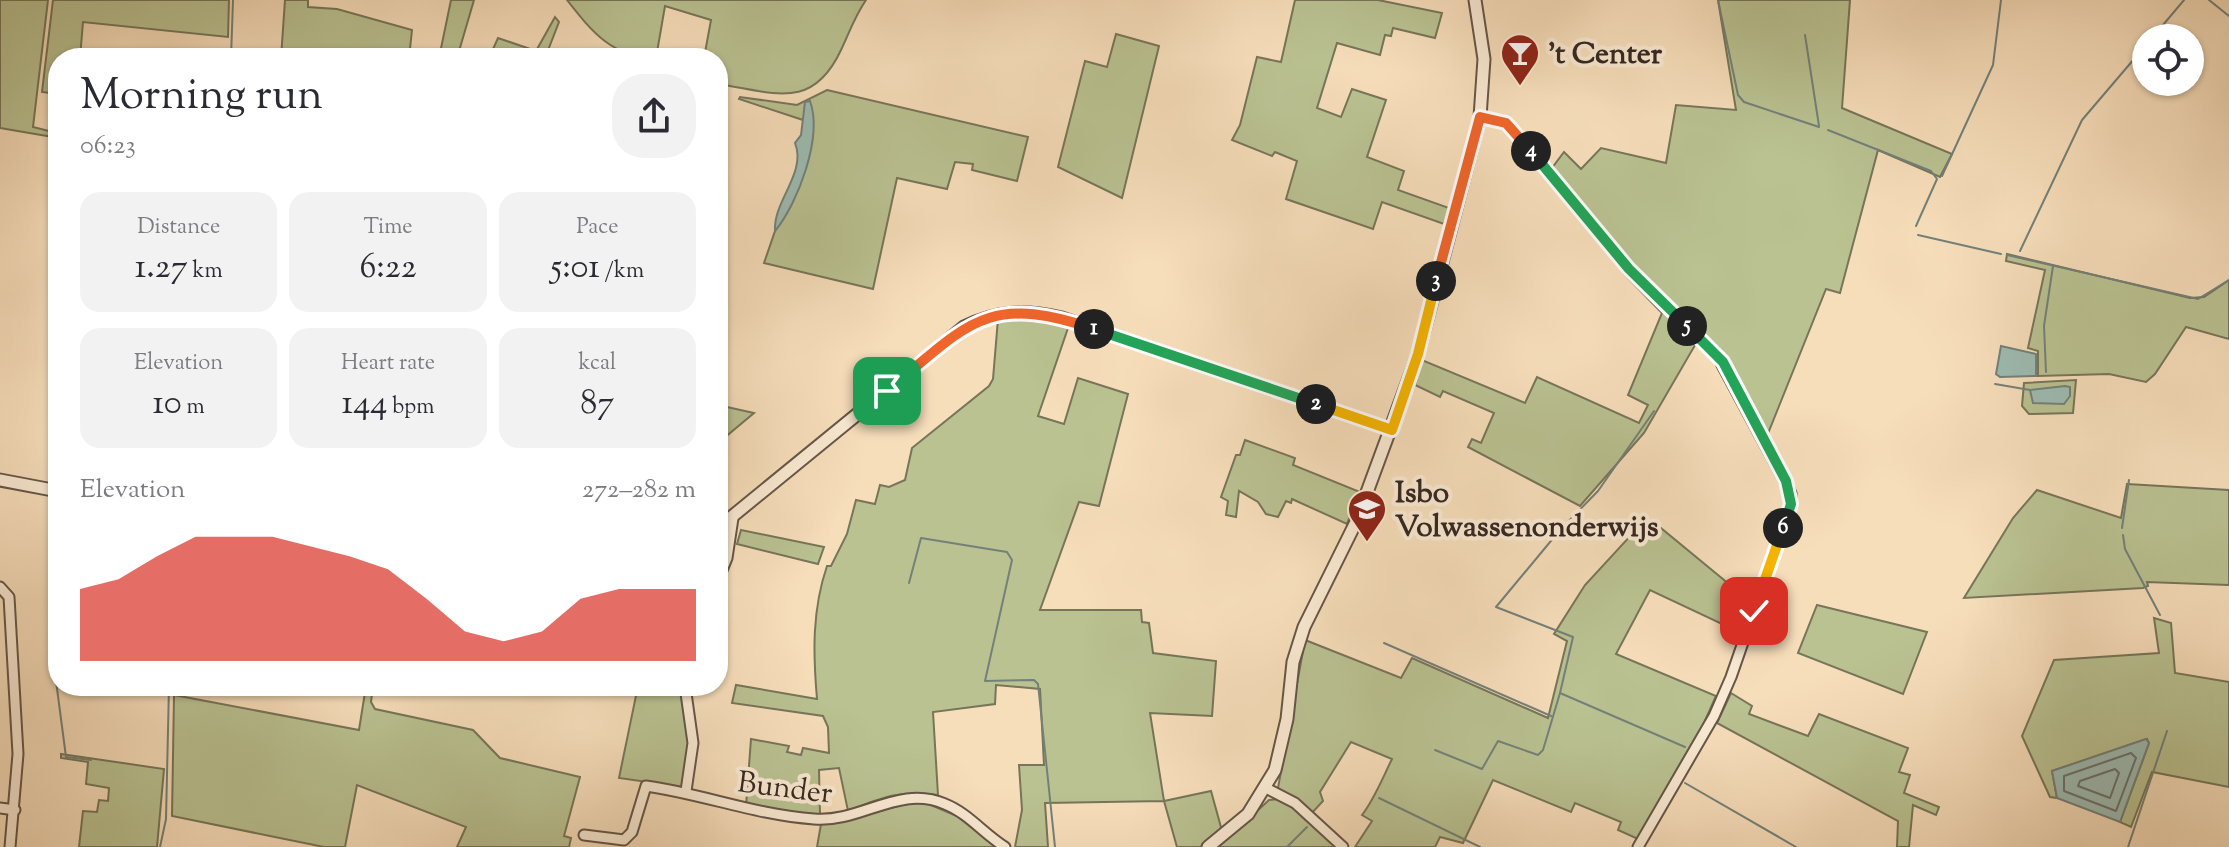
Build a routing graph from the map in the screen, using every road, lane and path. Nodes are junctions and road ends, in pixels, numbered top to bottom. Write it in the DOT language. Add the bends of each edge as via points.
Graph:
graph roads {
  1 [pos="1475,0"];
  2 [pos="1480,117"];
  3 [pos="1392,430"];
  4 [pos="0,480"];
  5 [pos="48,489"];
  6 [pos="733,518"];
  7 [pos="728,521"];
  8 [pos="728,551"];
  9 [pos="0,587"];
  10 [pos="686,696"];
  11 [pos="1266,788"];
  12 [pos="686,791"];
  13 [pos="0,808"];
  14 [pos="15,810"];
  15 [pos="584,835"];
  16 [pos="10,847"];
  17 [pos="1005,847"];
  18 [pos="1208,847"];
  19 [pos="1343,847"];
  20 [pos="1638,847"];
  1 -- 2 [label="street" via="1484,59"];
  2 -- 3 [label="street" via="1418,354"];
  2 -- 20 [label="street" via="1506,123 1629,269 1715,352 1791,493 1731,677"];
  3 -- 6 [label="street" via="1062,318 1015,311 985,316 964,327"];
  3 -- 11 [label="street" via="1356,522 1304,627 1293,662 1284,739"];
  4 -- 5 [label="street"];
  6 -- 7 [label="street"];
  6 -- 8 [label="street"];
  9 -- 14 [label="street" via="9,597 18,754"];
  10 -- 12 [label="street" via="693,743"];
  11 -- 18 [label="street" via="1248,814"];
  11 -- 19 [label="street" via="1295,803"];
  12 -- 15 [label="street, Bunder" via="646,786 632,832 624,840"];
  12 -- 17 [label="street, Bunder" via="736,808 818,820 853,816 899,798 921,798 956,809"];
  13 -- 14 [label="street"];
  14 -- 16 [label="street"];
}
